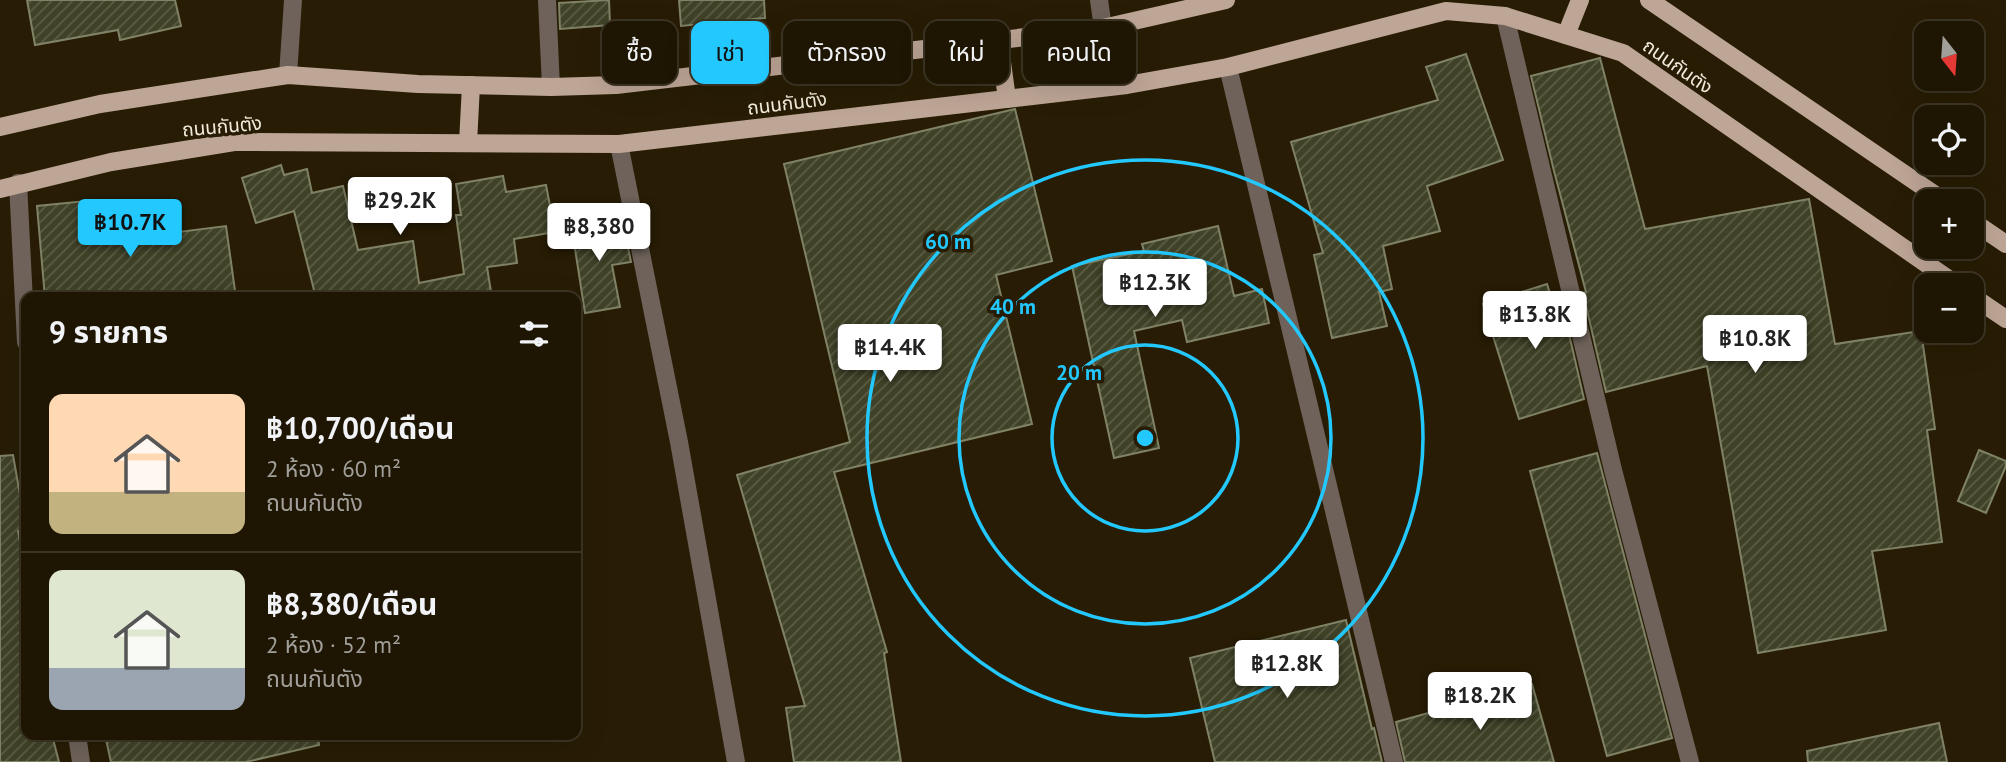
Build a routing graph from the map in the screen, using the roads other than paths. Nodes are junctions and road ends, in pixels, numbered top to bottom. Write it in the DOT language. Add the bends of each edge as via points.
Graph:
graph roads {
  1 [pos="293,0"];
  2 [pos="547,0"];
  3 [pos="1099,0"];
  4 [pos="1226,0"];
  5 [pos="1580,0"];
  6 [pos="1650,0"];
  7 [pos="1505,16"];
  8 [pos="1102,21"];
  9 [pos="1134,21"];
  10 [pos="1566,35"];
  11 [pos="925,49"];
  12 [pos="1228,67"];
  13 [pos="288,75"];
  14 [pos="1005,84"];
  15 [pos="471,85"];
  16 [pos="551,87"];
  17 [pos="1007,99"];
  18 [pos="0,127"];
  19 [pos="468,144"];
  20 [pos="619,144"];
  21 [pos="18,183"];
  22 [pos="0,189"];
  23 [pos="1926,189"];
  24 [pos="1984,229"];
  25 [pos="2006,244"];
  26 [pos="1940,273"];
  27 [pos="23,292"];
  28 [pos="1984,304"];
  29 [pos="2006,319"];
  30 [pos="78,740"];
  31 [pos="81,762"];
  32 [pos="736,762"];
  33 [pos="1394,762"];
  34 [pos="1690,762"];
  1 -- 13 [label="street"];
  2 -- 16 [label="street"];
  3 -- 8 [label="street"];
  4 -- 9 [label="main road, ถนนกันตัง"];
  5 -- 10 [label="main road"];
  6 -- 23 [label="main road, ถนนกันตัง"];
  7 -- 10 [label="main road, ถนนกันตัง"];
  7 -- 12 [label="main road, ถนนกันตัง" via="1446,11"];
  7 -- 34 [label="street" via="1613,470"];
  10 -- 26 [label="main road, ถนนกันตัง" via="1623,53"];
  11 -- 16 [label="main road, ถนนกันตัง" via="616,85"];
  12 -- 17 [label="main road, ถนนกันตัง"];
  12 -- 33 [label="street"];
  13 -- 15 [label="main road, ถนนกันตัง"];
  13 -- 18 [label="main road, ถนนกันตัง" via="100,104"];
  14 -- 17 [label="main road"];
  15 -- 16 [label="main road, ถนนกันตัง"];
  15 -- 19 [label="main road"];
  17 -- 20 [label="main road, ถนนกันตัง"];
  19 -- 20 [label="main road, ถนนกันตัง"];
  19 -- 21 [label="main road, ถนนกันตัง" via="233,142"];
  20 -- 32 [label="street" via="679,442"];
  21 -- 22 [label="main road, ถนนกันตัง"];
  21 -- 27 [label="street"];
  24 -- 25 [label="main road"];
  28 -- 29 [label="main road"];
  30 -- 31 [label="street"];
}
